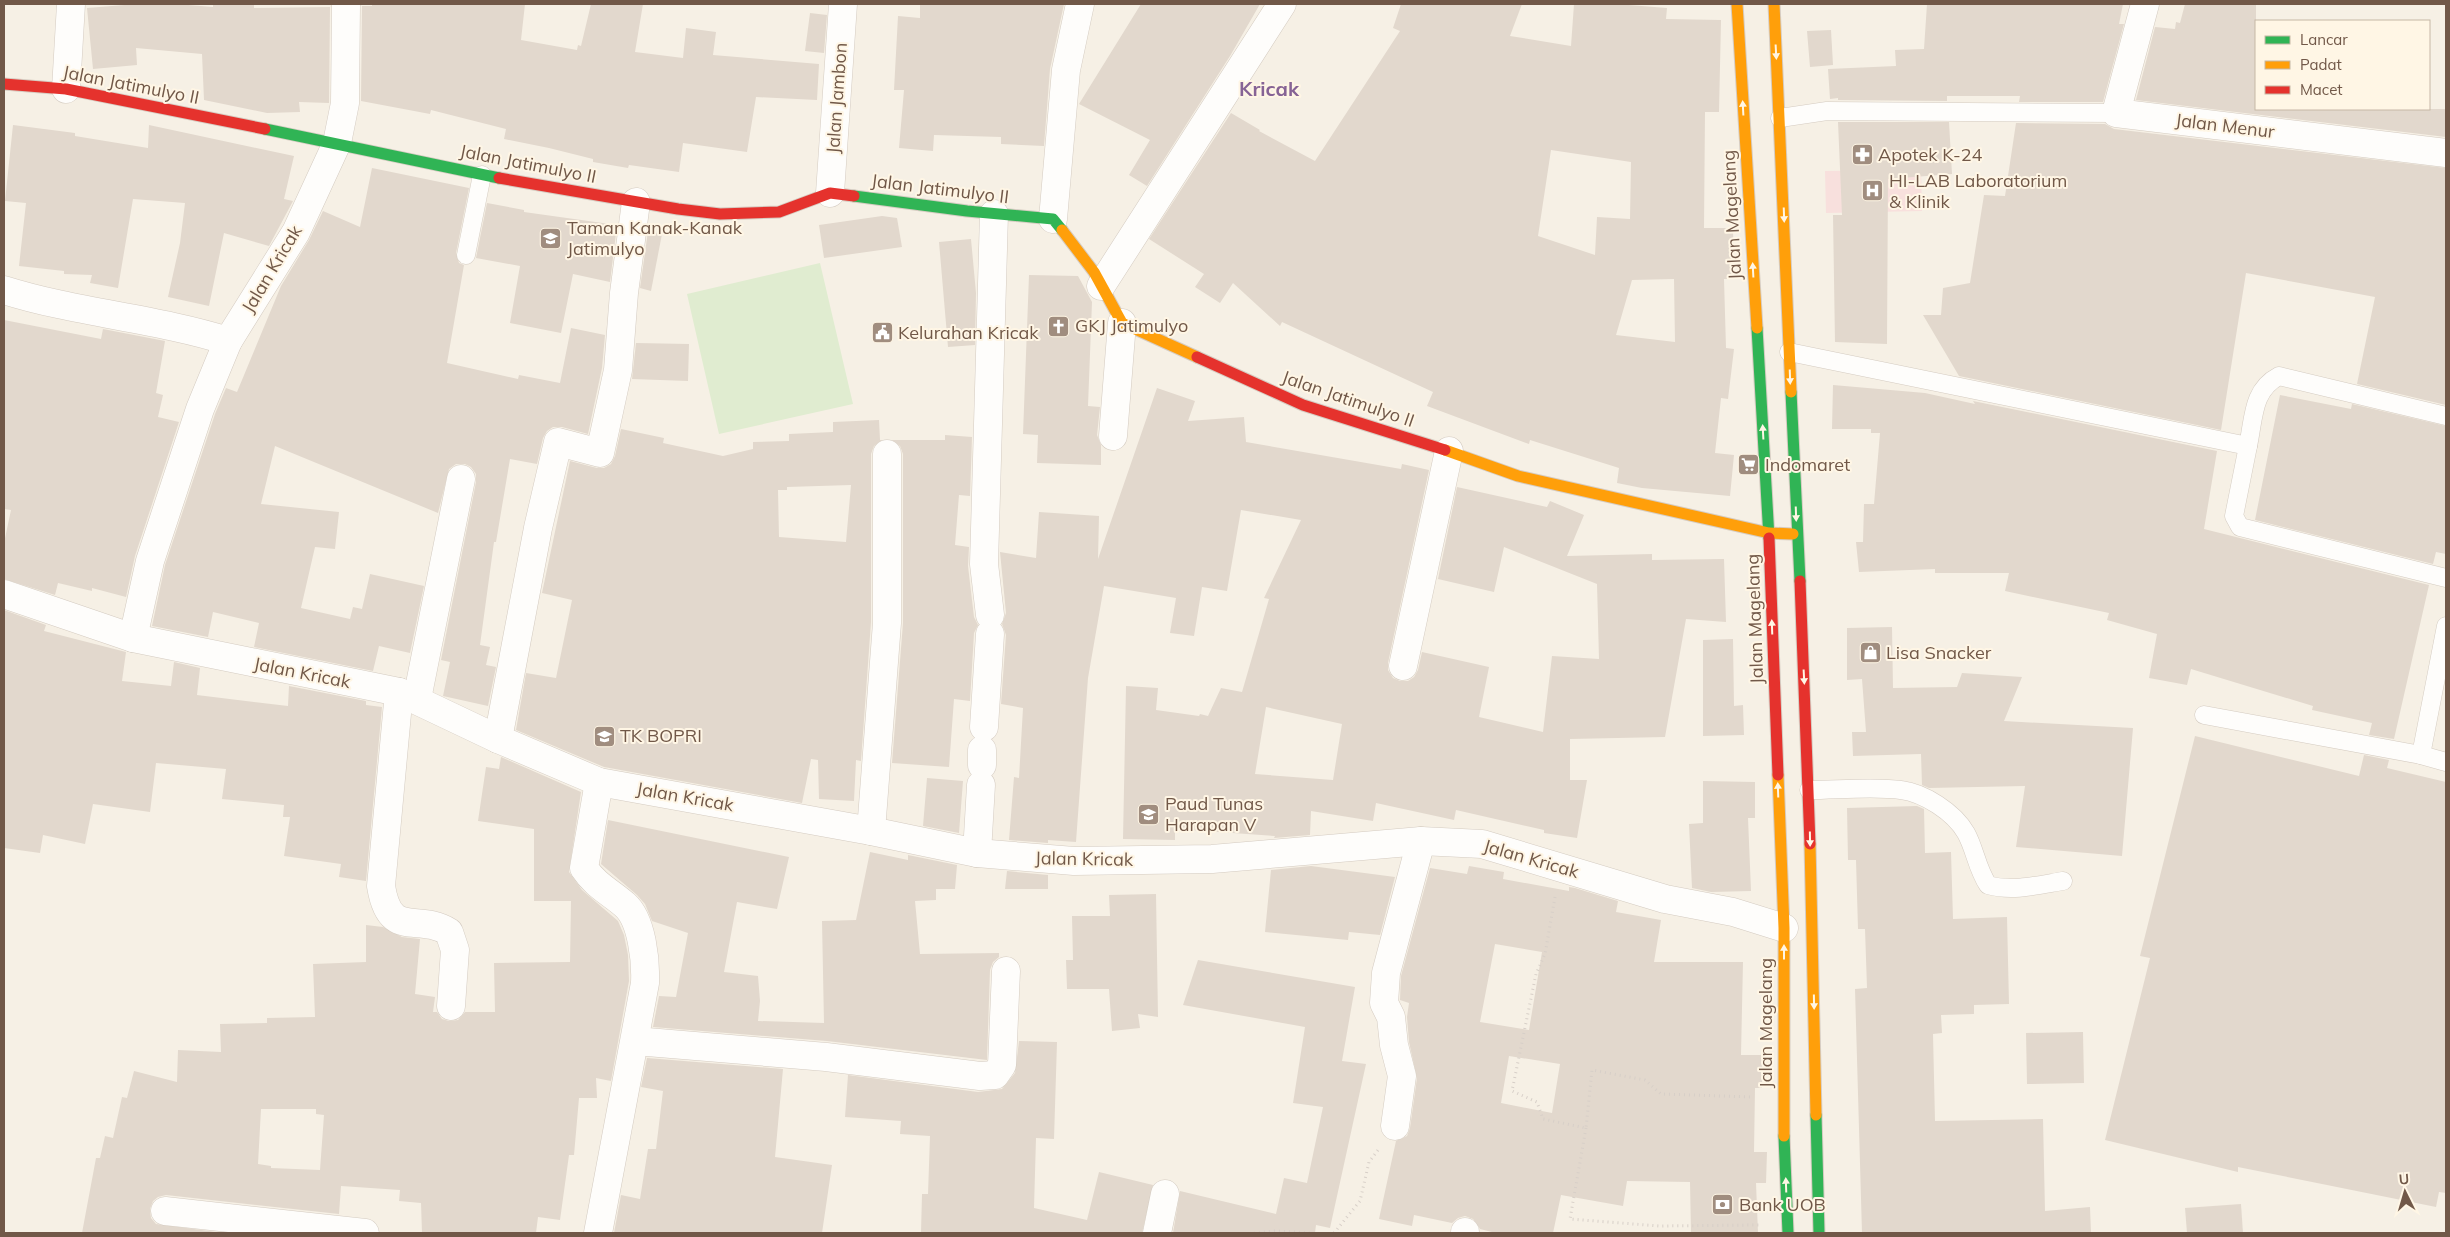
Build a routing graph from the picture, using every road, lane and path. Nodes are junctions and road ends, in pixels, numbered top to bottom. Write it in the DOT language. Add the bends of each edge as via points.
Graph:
graph roads {
  1 [pos="71,4"];
  2 [pos="346,4"];
  3 [pos="843,4"];
  4 [pos="1080,4"];
  5 [pos="1282,4"];
  6 [pos="1737,4"];
  7 [pos="1774,4"];
  8 [pos="2145,4"];
  9 [pos="4,84"];
  10 [pos="66,89"];
  11 [pos="2116,113"];
  12 [pos="1780,118"];
  13 [pos="338,143"];
  14 [pos="2446,153"];
  15 [pos="482,174"];
  16 [pos="830,193"];
  17 [pos="636,202"];
  18 [pos="994,214"];
  19 [pos="1053,219"];
  20 [pos="466,255"];
  21 [pos="1101,286"];
  22 [pos="4,290"];
  23 [pos="1122,323"];
  24 [pos="228,341"];
  25 [pos="1789,352"];
  26 [pos="2446,416"];
  27 [pos="1112,436"];
  28 [pos="2248,446"];
  29 [pos="1449,451"];
  30 [pos="887,454"];
  31 [pos="461,479"];
  32 [pos="1769,533"];
  33 [pos="1796,534"];
  34 [pos="2446,578"];
  35 [pos="4,594"];
  36 [pos="2446,626"];
  37 [pos="133,638"];
  38 [pos="1403,666"];
  39 [pos="408,696"];
  40 [pos="2204,715"];
  41 [pos="498,739"];
  42 [pos="2421,755"];
  43 [pos="2446,762"];
  44 [pos="599,782"];
  45 [pos="1809,790"];
  46 [pos="871,831"];
  47 [pos="1421,841"];
  48 [pos="977,853"];
  49 [pos="1561,867"];
  50 [pos="2063,881"];
  51 [pos="1784,928"];
  52 [pos="1006,971"];
  53 [pos="451,1006"];
  54 [pos="634,1041"];
  55 [pos="1783,1098"];
  56 [pos="1394,1126"];
  57 [pos="1586,1128"];
  58 [pos="1166,1194"];
  59 [pos="181,1219"];
  60 [pos="1788,1229"];
  61 [pos="358,1232"];
  62 [pos="598,1233"];
  63 [pos="1157,1233"];
  64 [pos="1254,1233"];
  65 [pos="1311,1233"];
  66 [pos="1334,1233"];
  67 [pos="1819,1233"];
  1 -- 10 [label="street"];
  2 -- 13 [label="street, Jalan Kricak" via="345,103"];
  3 -- 16 [label="street, Jalan Jambon"];
  4 -- 19 [label="street" via="1066,70"];
  5 -- 21 [label="street"];
  32 -- 6 [label="main road, Jalan Magelang, one-way"];
  7 -- 12 [label="main road, one-way"];
  8 -- 11 [label="street"];
  9 -- 10 [label="main road, Jalan Jatimulyo II"];
  10 -- 13 [label="main road, Jalan Jatimulyo II"];
  11 -- 12 [label="lane" via="1827,111"];
  11 -- 14 [label="street, Jalan Menur"];
  12 -- 25 [label="main road, one-way"];
  13 -- 15 [label="main road, Jalan Jatimulyo II"];
  13 -- 24 [label="street, Jalan Kricak" via="296,232"];
  15 -- 17 [label="main road, Jalan Jatimulyo II"];
  15 -- 20 [label="lane"];
  16 -- 17 [label="main road, Jalan Jatimulyo II" via="780,212 720,214"];
  16 -- 18 [label="main road, Jalan Jatimulyo II"];
  17 -- 41 [label="street" via="618,370 600,453 558,442 538,528"];
  18 -- 19 [label="main road, Jalan Jatimulyo II"];
  18 -- 48 [label="street" via="984,564 990,625"];
  19 -- 21 [label="main road"];
  21 -- 23 [label="main road"];
  22 -- 24 [label="street"];
  23 -- 27 [label="street"];
  23 -- 29 [label="main road, Jalan Jatimulyo II" via="1303,405"];
  24 -- 37 [label="street, Jalan Kricak" via="200,410 153,551"];
  25 -- 28 [label="lane"];
  25 -- 33 [label="main road, one-way"];
  26 -- 28 [label="lane" via="2279,376 2266,382 2258,395"];
  28 -- 34 [label="lane" via="2234,516 2240,527"];
  29 -- 32 [label="main road, Jalan Jatimulyo II" via="1518,476"];
  29 -- 38 [label="street"];
  30 -- 46 [label="street" via="887,623"];
  31 -- 39 [label="street"];
  32 -- 33 [label="main road, Jalan Jatimulyo II"];
  51 -- 32 [label="main road, Jalan Magelang, one-way"];
  33 -- 45 [label="main road, one-way"];
  35 -- 37 [label="street"];
  36 -- 42 [label="lane"];
  37 -- 39 [label="street, Jalan Kricak"];
  39 -- 41 [label="street, Jalan Kricak"];
  39 -- 53 [label="street" via="380,874 383,899 388,911 398,920 440,927 449,932 454,950"];
  40 -- 42 [label="lane"];
  41 -- 44 [label="street, Jalan Kricak"];
  42 -- 43 [label="lane"];
  44 -- 46 [label="street, Jalan Kricak"];
  44 -- 54 [label="street" via="584,868 591,879 631,911 636,922 646,965"];
  45 -- 50 [label="lane" via="1902,790 1944,807 1957,821 1966,833 1988,885 2026,887"];
  45 -- 67 [label="main road, one-way"];
  46 -- 48 [label="street, Jalan Kricak"];
  47 -- 48 [label="street, Jalan Kricak" via="1212,860 1074,861"];
  47 -- 49 [label="street, Jalan Kricak" via="1482,844"];
  47 -- 56 [label="street" via="1386,973 1384,1003 1391,1017 1402,1076"];
  49 -- 51 [label="street, Jalan Kricak"];
  49 -- 57 [label="path" via="1545,954 1536,974 1512,1091 1537,1102 1543,1119"];
  55 -- 51 [label="main road, Jalan Magelang, one-way"];
  52 -- 54 [label="street" via="1002,1065 995,1075"];
  54 -- 62 [label="street"];
  55 -- 57 [label="path" via="1661,1094 1645,1080 1592,1070"];
  60 -- 55 [label="main road, Jalan Magelang, one-way"];
  56 -- 66 [label="path" via="1369,1162 1360,1201"];
  57 -- 60 [label="path" via="1570,1219 1659,1226"];
  58 -- 63 [label="street"];
  59 -- 61 [label="street"];
  64 -- 65 [label="path" via="1274,1230"];
}
